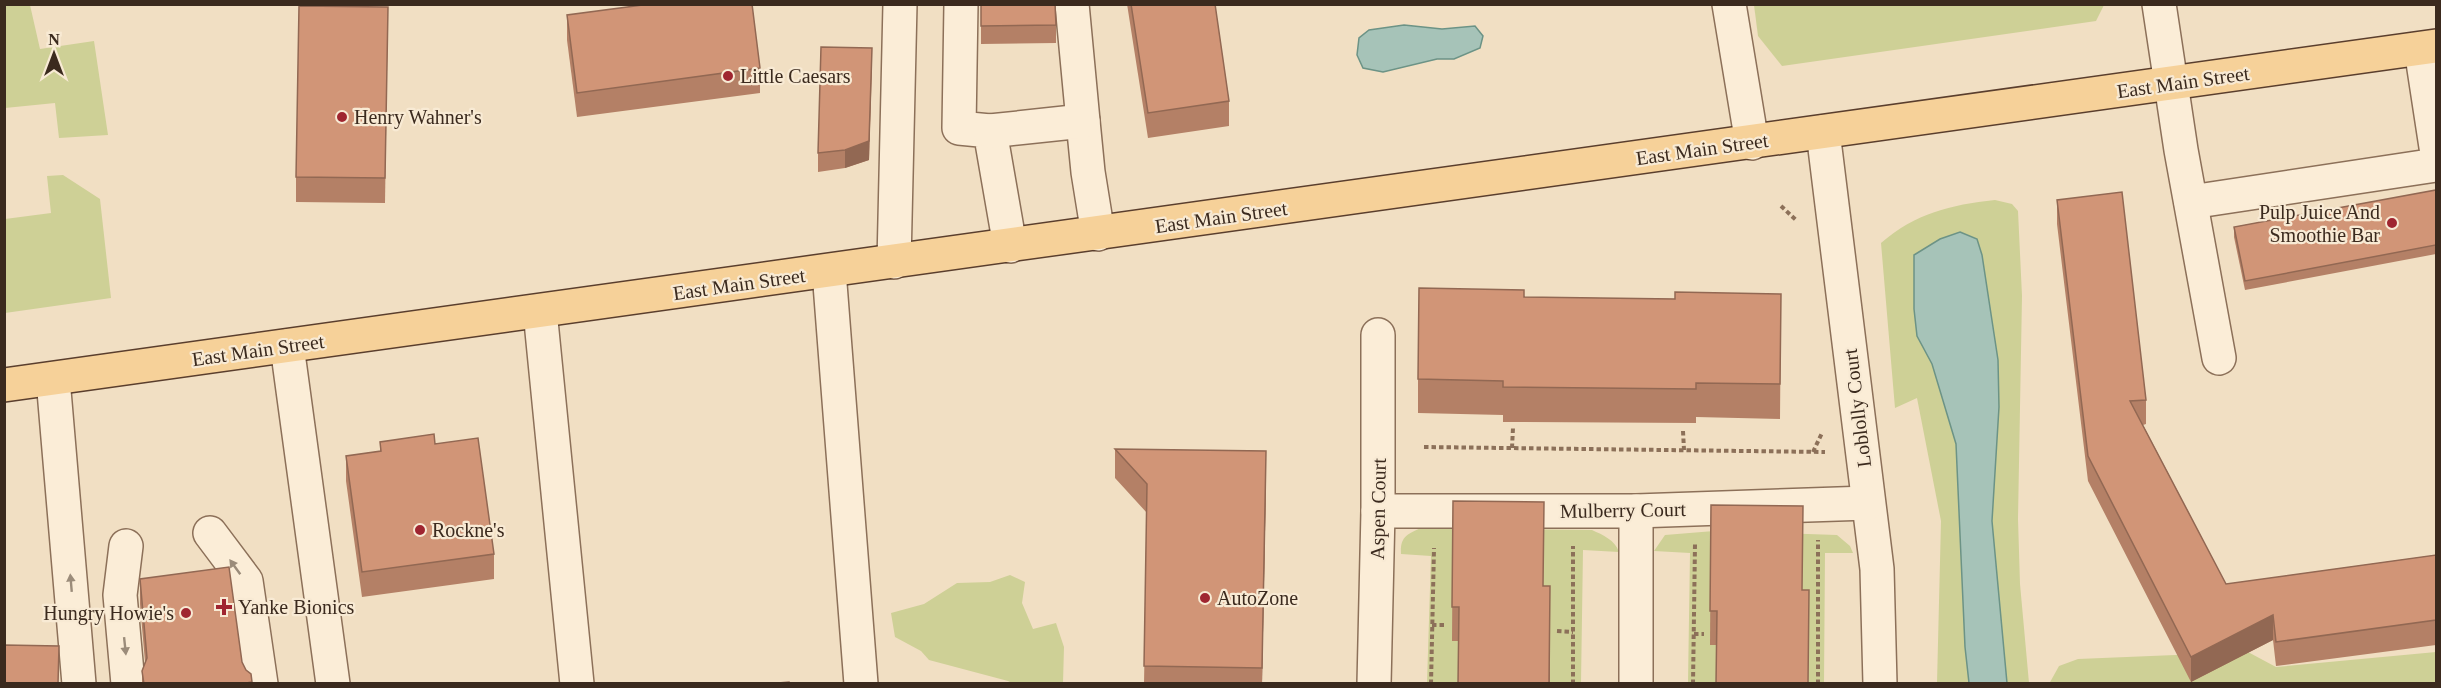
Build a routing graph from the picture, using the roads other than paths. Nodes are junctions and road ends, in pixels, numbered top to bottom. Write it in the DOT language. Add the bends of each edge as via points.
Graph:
graph roads {
  1 [pos="900,4"];
  2 [pos="961,4"];
  3 [pos="1072,4"];
  4 [pos="1729,4"];
  5 [pos="2159,4"];
  6 [pos="2429,48"];
  7 [pos="2170,84"];
  8 [pos="1083,121"];
  9 [pos="990,131"];
  10 [pos="1823,132"];
  11 [pos="1752,143"];
  12 [pos="2436,147"];
  13 [pos="2436,165"];
  14 [pos="2191,202"];
  15 [pos="1098,234"];
  16 [pos="1010,246"];
  17 [pos="894,262"];
  18 [pos="829,271"];
  19 [pos="540,311"];
  20 [pos="1378,335"];
  21 [pos="287,346"];
  22 [pos="2220,358"];
  23 [pos="53,379"];
  24 [pos="4,385"];
  25 [pos="1868,503"];
  26 [pos="1378,511"];
  27 [pos="1636,511"];
  28 [pos="210,533"];
  29 [pos="126,546"];
  30 [pos="79,684"];
  31 [pos="128,684"];
  32 [pos="261,684"];
  33 [pos="333,684"];
  34 [pos="577,684"];
  35 [pos="861,684"];
  36 [pos="1374,684"];
  37 [pos="1635,684"];
  38 [pos="1880,684"];
  1 -- 17 [label="lane"];
  2 -- 9 [label="lane" via="959,128"];
  3 -- 8 [label="lane"];
  4 -- 11 [label="lane"];
  5 -- 7 [label="lane"];
  6 -- 7 [label="main road, East Main Street"];
  6 -- 12 [label="lane"];
  7 -- 10 [label="main road, East Main Street"];
  7 -- 14 [label="lane"];
  8 -- 9 [label="lane"];
  8 -- 15 [label="lane"];
  9 -- 16 [label="lane"];
  10 -- 11 [label="main road, East Main Street"];
  10 -- 25 [label="lane, Loblolly Court"];
  11 -- 15 [label="main road, East Main Street"];
  13 -- 14 [label="lane"];
  14 -- 22 [label="lane"];
  15 -- 16 [label="main road, East Main Street"];
  16 -- 17 [label="main road, East Main Street"];
  17 -- 18 [label="main road, East Main Street"];
  18 -- 19 [label="main road, East Main Street"];
  18 -- 35 [label="lane"];
  19 -- 21 [label="main road, East Main Street"];
  19 -- 34 [label="lane"];
  20 -- 26 [label="lane, Aspen Court"];
  21 -- 23 [label="main road, East Main Street"];
  21 -- 33 [label="lane"];
  23 -- 24 [label="main road, East Main Street"];
  30 -- 23 [label="lane, one-way"];
  25 -- 27 [label="lane, Mulberry Court"];
  25 -- 38 [label="lane, Loblolly Court" via="1877,569"];
  26 -- 27 [label="lane, Mulberry Court"];
  26 -- 36 [label="lane, Aspen Court"];
  27 -- 37 [label="lane"];
  32 -- 28 [label="lane, one-way" via="246,581"];
  29 -- 31 [label="lane, one-way" via="120,595"];
}
